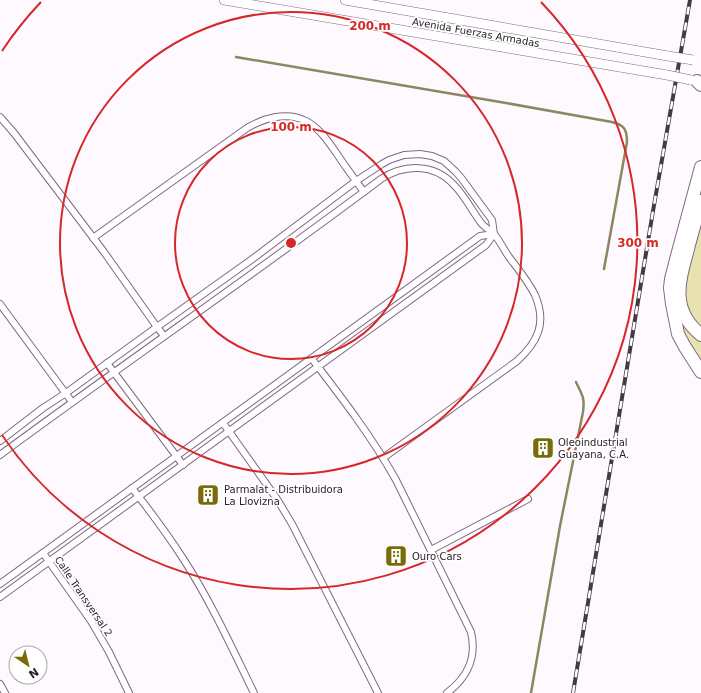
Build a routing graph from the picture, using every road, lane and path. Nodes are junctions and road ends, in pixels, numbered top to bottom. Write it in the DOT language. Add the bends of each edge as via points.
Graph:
graph roads {
  1 [pos="230,0"];
  2 [pos="345,0"];
  3 [pos="697,60"];
  4 [pos="698,82"];
  5 [pos="0,117"];
  6 [pos="701,167"];
  7 [pos="462,179"];
  8 [pos="356,181"];
  9 [pos="454,185"];
  10 [pos="364,192"];
  11 [pos="701,201"];
  12 [pos="494,234"];
  13 [pos="93,238"];
  14 [pos="251,260"];
  15 [pos="258,270"];
  16 [pos="0,304"];
  17 [pos="157,327"];
  18 [pos="701,335"];
  19 [pos="164,336"];
  20 [pos="312,359"];
  21 [pos="107,363"];
  22 [pos="318,367"];
  23 [pos="114,372"];
  24 [pos="701,372"];
  25 [pos="66,393"];
  26 [pos="72,402"];
  27 [pos="223,422"];
  28 [pos="229,431"];
  29 [pos="0,441"];
  30 [pos="0,455"];
  31 [pos="177,456"];
  32 [pos="383,458"];
  33 [pos="183,465"];
  34 [pos="132,488"];
  35 [pos="139,496"];
  36 [pos="528,499"];
  37 [pos="431,550"];
  38 [pos="42,553"];
  39 [pos="49,562"];
  40 [pos="0,584"];
  41 [pos="0,597"];
  42 [pos="0,684"];
  43 [pos="6,693"];
  44 [pos="129,693"];
  45 [pos="254,693"];
  46 [pos="378,693"];
  47 [pos="447,693"];
  1 -- 4 [label="street, Avenida Fuerzas Armadas, bridge"];
  2 -- 3 [label="street, Avenida Fuerzas Armadas, bridge"];
  5 -- 13 [label="street"];
  6 -- 24 [label="highway" via="670,288 678,334"];
  7 -- 8 [label="street" via="439,159 412,154 390,160"];
  7 -- 9 [label="street"];
  7 -- 12 [label="street" via="492,220"];
  8 -- 10 [label="street"];
  8 -- 13 [label="street" via="325,138 312,125 298,118 271,117 248,128"];
  8 -- 14 [label="street"];
  9 -- 10 [label="street" via="438,173 411,168 388,175"];
  9 -- 12 [label="street" via="483,226"];
  10 -- 15 [label="street"];
  11 -- 18 [label="highway" via="679,288 683,312"];
  12 -- 20 [label="street" via="480,236"];
  12 -- 22 [label="street" via="486,245"];
  12 -- 32 [label="street" via="535,295 540,310 538,334 530,348 517,361"];
  13 -- 17 [label="street"];
  14 -- 15 [label="street"];
  14 -- 17 [label="street"];
  15 -- 19 [label="street"];
  16 -- 25 [label="street"];
  17 -- 19 [label="street"];
  17 -- 21 [label="street"];
  19 -- 23 [label="street"];
  20 -- 22 [label="street"];
  20 -- 27 [label="street"];
  21 -- 23 [label="street"];
  21 -- 25 [label="street"];
  22 -- 28 [label="street"];
  22 -- 32 [label="street"];
  23 -- 26 [label="street"];
  23 -- 31 [label="street"];
  25 -- 26 [label="street"];
  25 -- 29 [label="street"];
  26 -- 30 [label="street"];
  27 -- 28 [label="street"];
  27 -- 31 [label="street"];
  28 -- 33 [label="street"];
  28 -- 46 [label="street" via="292,524"];
  31 -- 33 [label="street"];
  31 -- 34 [label="street"];
  32 -- 37 [label="street"];
  33 -- 35 [label="street"];
  34 -- 35 [label="street"];
  34 -- 38 [label="street"];
  35 -- 39 [label="street"];
  35 -- 45 [label="street" via="201,587"];
  36 -- 37 [label="street"];
  37 -- 47 [label="street" via="467,622 473,640 472,659 468,669 455,687"];
  38 -- 39 [label="street, Calle Transversal 2"];
  38 -- 40 [label="street"];
  39 -- 41 [label="street"];
  39 -- 44 [label="street, Calle Transversal 2" via="91,621"];
  42 -- 43 [label="street"];
}
